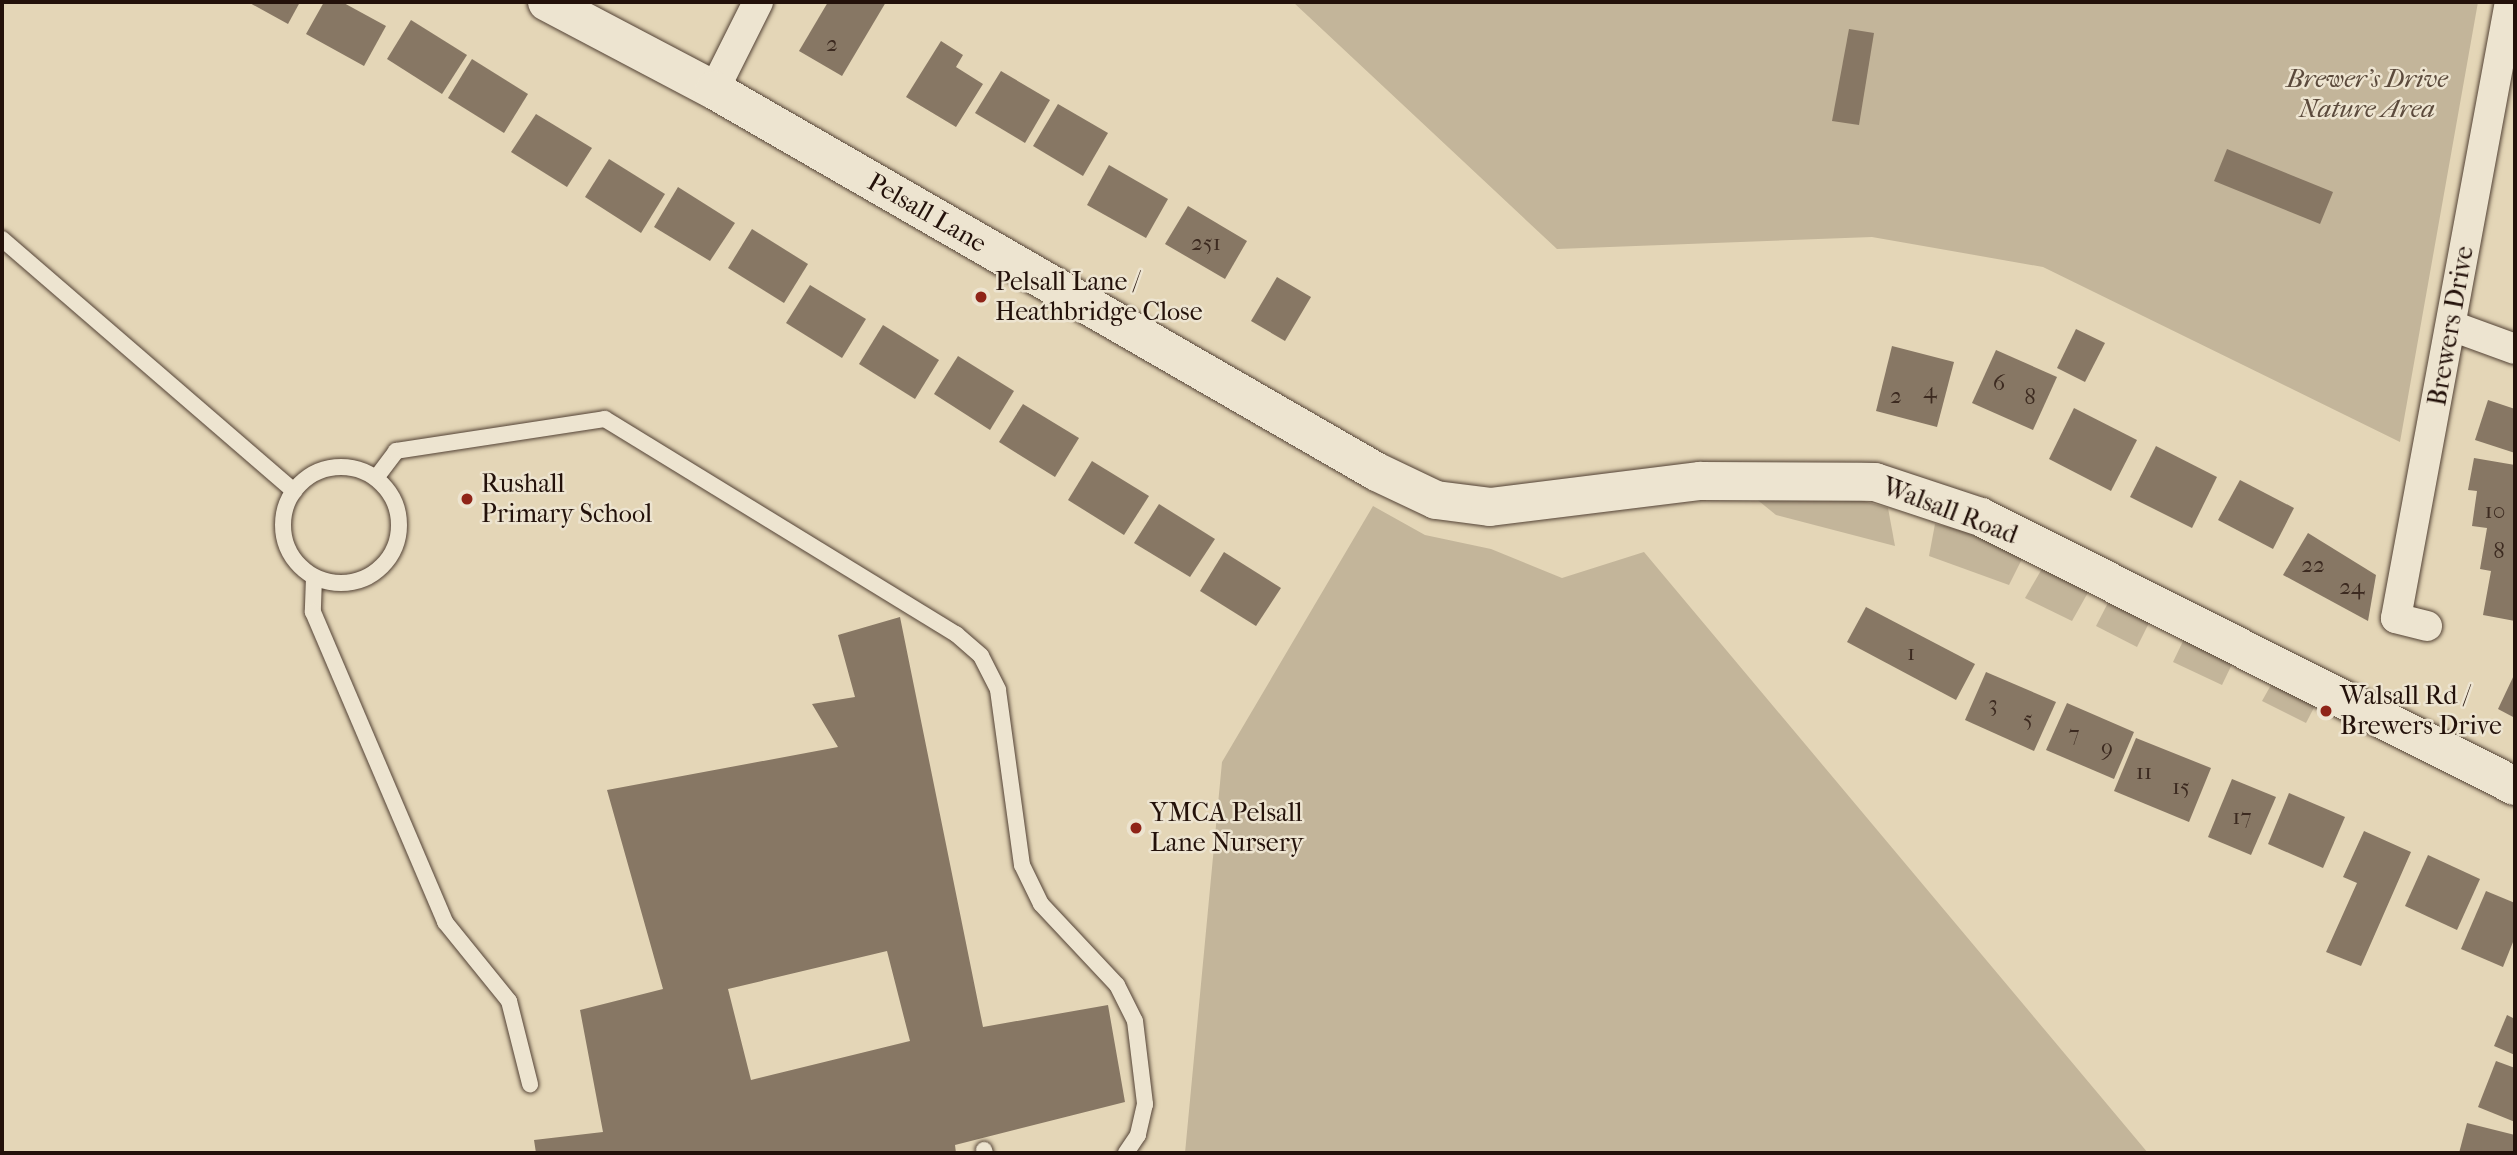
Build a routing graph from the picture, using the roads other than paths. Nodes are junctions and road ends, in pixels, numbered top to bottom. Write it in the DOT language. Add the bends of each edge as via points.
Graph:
graph roads {
  1 [pos="547,2"];
  2 [pos="758,2"];
  3 [pos="2510,2"];
  4 [pos="714,90"];
  5 [pos="2,239"];
  6 [pos="2452,327"];
  7 [pos="2515,349"];
  8 [pos="1377,472"];
  9 [pos="376,478"];
  10 [pos="294,491"];
  11 [pos="314,577"];
  12 [pos="2427,626"];
  13 [pos="2515,786"];
  14 [pos="530,1084"];
  15 [pos="1126,1153"];
  1 -- 4 [label="main road, Pelsall Lane"];
  2 -- 4 [label="street"];
  3 -- 6 [label="street, Brewers Drive"];
  4 -- 8 [label="main road, Pelsall Lane"];
  5 -- 10 [label="lane"];
  6 -- 7 [label="street"];
  6 -- 12 [label="street, Brewers Drive" via="2396,618"];
  8 -- 13 [label="main road, Walsall Road" via="1436,500 1490,507 1733,479 1875,482 1980,517"];
  9 -- 10 [label="lane" via="341,467 323,470"];
  9 -- 11 [label="lane" via="388,491 399,526 386,562 353,582"];
  9 -- 15 [label="lane" via="396,451 605,419 964,641 981,656 998,690 1022,865 1041,904 1117,985 1135,1021 1145,1104 1138,1135"];
  10 -- 11 [label="lane" via="285,509 285,538 298,565"];
  11 -- 14 [label="lane" via="313,611 445,922 509,1001"];
}
